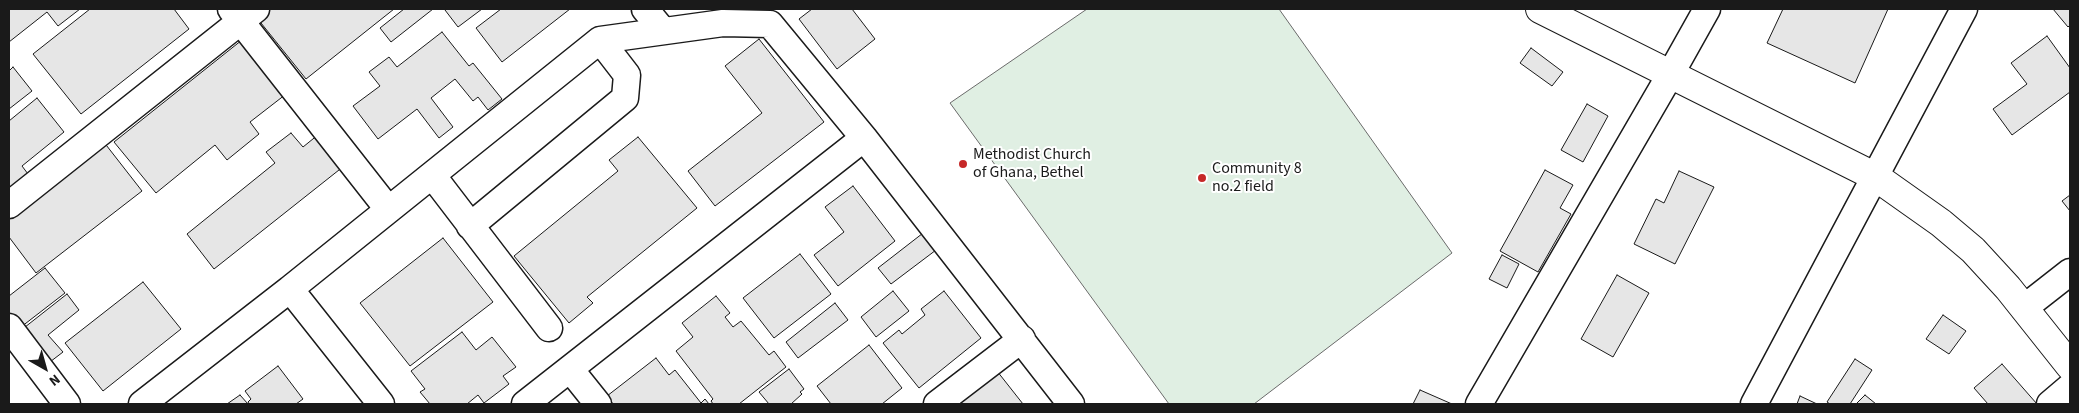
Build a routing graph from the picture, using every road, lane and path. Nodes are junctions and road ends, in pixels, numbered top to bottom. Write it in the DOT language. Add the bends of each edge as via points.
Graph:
graph roads {
  1 [pos="645,9"];
  2 [pos="1540,9"];
  3 [pos="1707,9"];
  4 [pos="1964,9"];
  5 [pos="243,13"];
  6 [pos="662,31"];
  7 [pos="600,40"];
  8 [pos="1670,75"];
  9 [pos="864,138"];
  10 [pos="432,175"];
  11 [pos="1876,177"];
  12 [pos="9,205"];
  13 [pos="388,209"];
  14 [pos="470,226"];
  15 [pos="2070,272"];
  16 [pos="290,289"];
  17 [pos="2024,308"];
  18 [pos="9,328"];
  19 [pos="549,328"];
  20 [pos="1022,339"];
  21 [pos="2070,366"];
  22 [pos="570,369"];
  23 [pos="2070,387"];
  24 [pos="67,404"];
  25 [pos="142,404"];
  26 [pos="381,404"];
  27 [pos="525,404"];
  28 [pos="598,404"];
  29 [pos="937,404"];
  30 [pos="1071,404"];
  31 [pos="1479,404"];
  32 [pos="1754,404"];
  33 [pos="2050,404"];
  1 -- 6 [label="street"];
  2 -- 8 [label="street"];
  3 -- 8 [label="street"];
  4 -- 11 [label="street"];
  5 -- 12 [label="street"];
  5 -- 13 [label="street"];
  6 -- 7 [label="street"];
  6 -- 9 [label="street" via="723,23 770,24"];
  7 -- 10 [label="street"];
  7 -- 14 [label="street" via="626,74 625,98"];
  8 -- 11 [label="street"];
  8 -- 31 [label="street"];
  9 -- 20 [label="street"];
  9 -- 22 [label="street"];
  10 -- 13 [label="street"];
  10 -- 14 [label="street"];
  11 -- 17 [label="street" via="1973,250"];
  11 -- 32 [label="street"];
  13 -- 16 [label="street"];
  14 -- 19 [label="street"];
  15 -- 17 [label="street"];
  16 -- 25 [label="street"];
  16 -- 26 [label="street"];
  17 -- 21 [label="street"];
  18 -- 24 [label="street"];
  20 -- 29 [label="street"];
  20 -- 30 [label="street"];
  22 -- 27 [label="street"];
  22 -- 28 [label="street"];
  23 -- 33 [label="street"];
}
